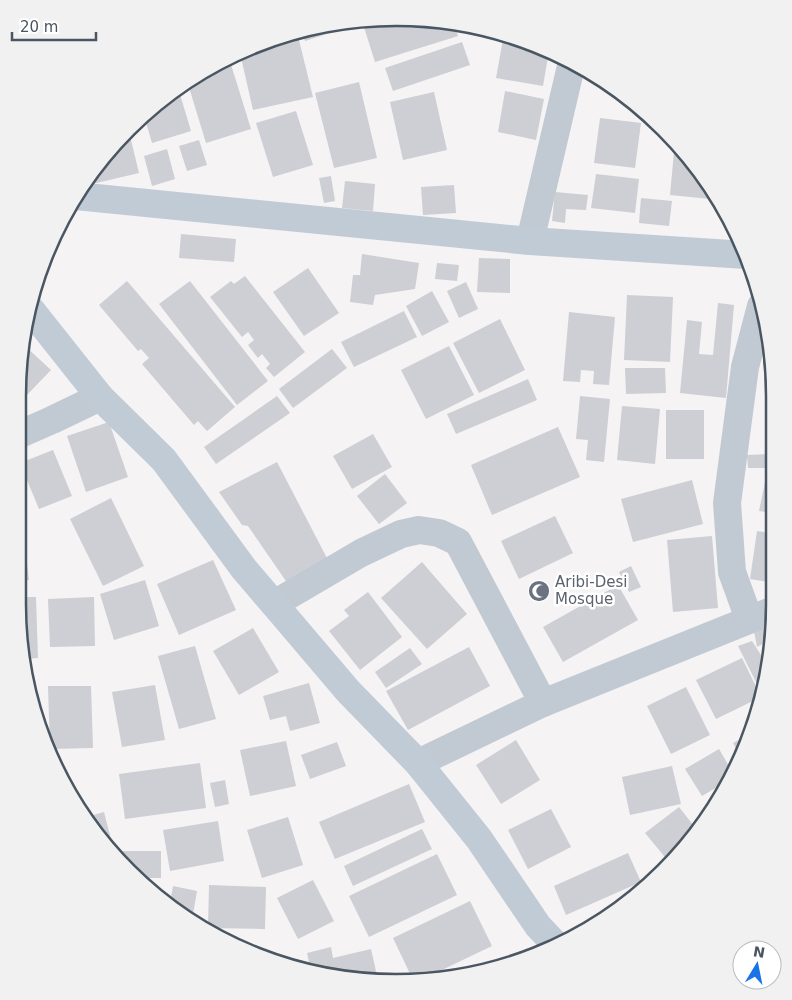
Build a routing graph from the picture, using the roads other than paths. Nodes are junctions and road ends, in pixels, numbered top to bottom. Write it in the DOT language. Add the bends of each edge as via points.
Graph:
graph roads {
  1 [pos="570,70"];
  2 [pos="85,197"];
  3 [pos="530,242"];
  4 [pos="738,255"];
  5 [pos="35,316"];
  6 [pos="758,319"];
  7 [pos="100,397"];
  8 [pos="26,431"];
  9 [pos="274,604"];
  10 [pos="759,615"];
  11 [pos="543,703"];
  12 [pos="418,764"];
  13 [pos="551,940"];
  1 -- 3 [label="street"];
  2 -- 3 [label="street"];
  3 -- 4 [label="street"];
  5 -- 7 [label="street"];
  6 -- 10 [label="street" via="745,367 727,503 732,572"];
  7 -- 8 [label="street"];
  7 -- 9 [label="street" via="164,460 244,569"];
  9 -- 11 [label="street" via="361,553 401,534 419,530 439,533 458,542"];
  9 -- 12 [label="street" via="348,691"];
  10 -- 11 [label="street"];
  11 -- 12 [label="street"];
  12 -- 13 [label="street" via="480,839 538,926"];
}
